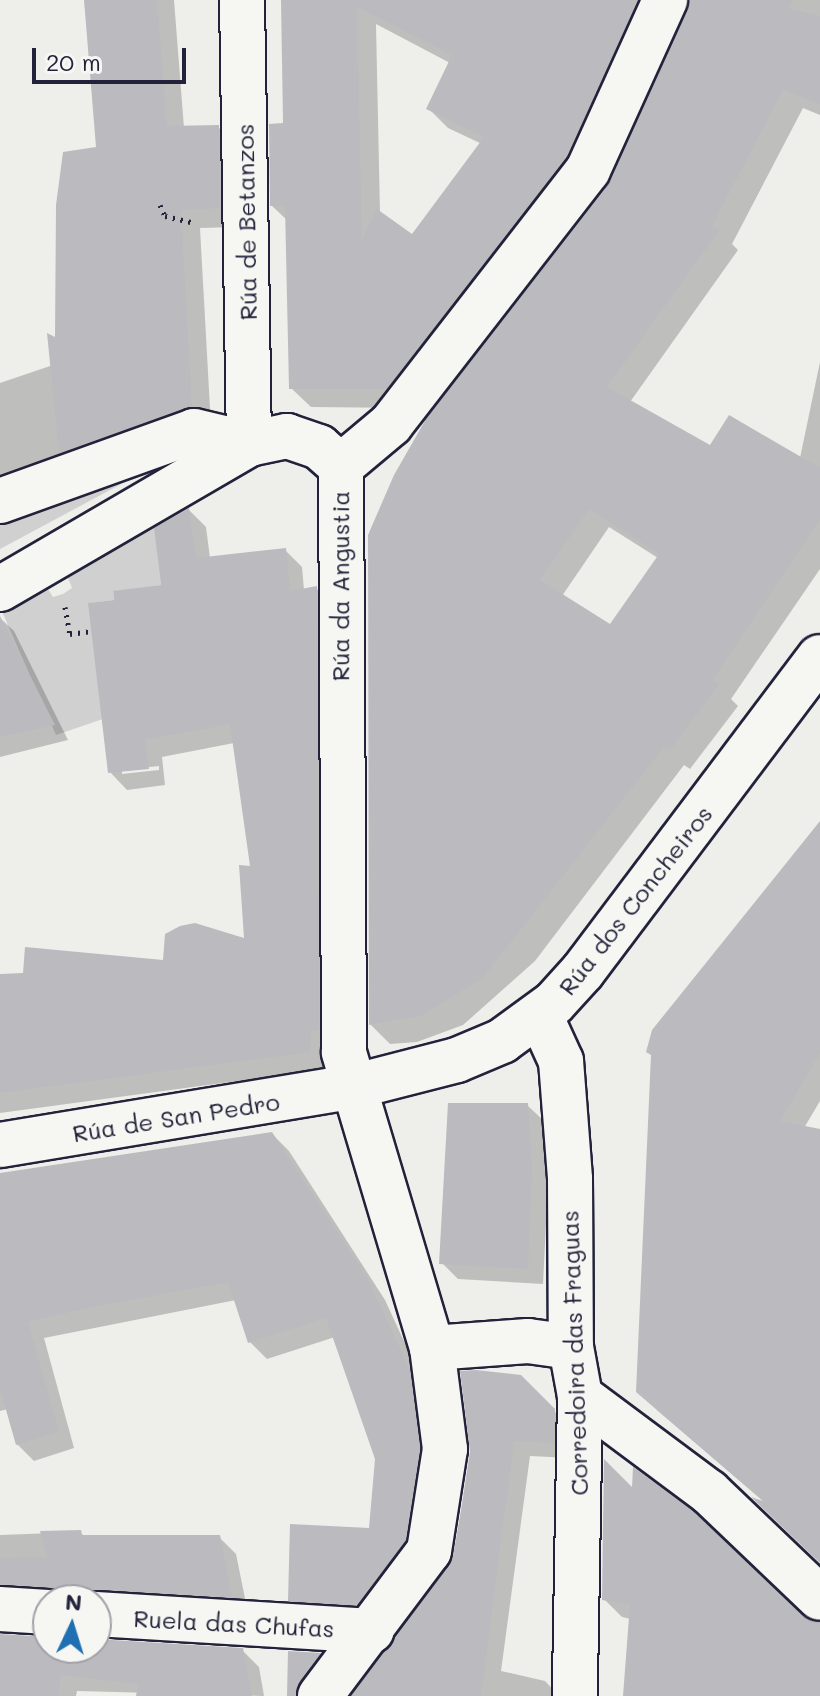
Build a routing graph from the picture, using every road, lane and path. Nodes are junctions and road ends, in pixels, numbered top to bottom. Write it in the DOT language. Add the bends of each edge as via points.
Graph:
graph roads {
  1 [pos="242,0"];
  2 [pos="665,0"];
  3 [pos="160,205"];
  4 [pos="195,223"];
  5 [pos="249,444"];
  6 [pos="341,466"];
  7 [pos="0,501"];
  8 [pos="0,589"];
  9 [pos="63,594"];
  10 [pos="92,631"];
  11 [pos="820,657"];
  12 [pos="540,1015"];
  13 [pos="352,1087"];
  14 [pos="0,1145"];
  15 [pos="571,1347"];
  16 [pos="432,1348"];
  17 [pos="580,1396"];
  18 [pos="820,1598"];
  19 [pos="0,1609"];
  20 [pos="32,1611"];
  21 [pos="112,1615"];
  22 [pos="371,1631"];
  23 [pos="320,1696"];
  24 [pos="575,1696"];
  1 -- 5 [label="street, Rúa de Betanzos"];
  2 -- 6 [label="street, Rúa da Angustia" via="588,170 391,424"];
  3 -- 4 [label="path" via="165,216"];
  5 -- 6 [label="street" via="287,436 319,447"];
  5 -- 7 [label="street" via="194,431"];
  5 -- 8 [label="street"];
  6 -- 13 [label="street, Rúa da Angustia" via="341,996"];
  9 -- 10 [label="path" via="70,634"];
  11 -- 12 [label="street, Rúa dos Concheiros" via="583,971"];
  12 -- 13 [label="street, Rúa dos Concheiros" via="502,1041 457,1060"];
  12 -- 15 [label="street, Corredoira das Fraguas" via="561,1061 570,1179"];
  13 -- 14 [label="street, Rúa de San Pedro"];
  13 -- 16 [label="street, Rúa da Angustia"];
  15 -- 16 [label="street" via="528,1341"];
  15 -- 17 [label="street, Corredoira das Fraguas"];
  16 -- 22 [label="street, Rúa da Angustia" via="445,1449 429,1551"];
  17 -- 18 [label="street" via="709,1492"];
  17 -- 24 [label="street, Corredoira das Fraguas"];
  19 -- 20 [label="street"];
  21 -- 22 [label="street, Ruela das Chufas"];
  22 -- 23 [label="street, Rúa da Angustia"];
}
